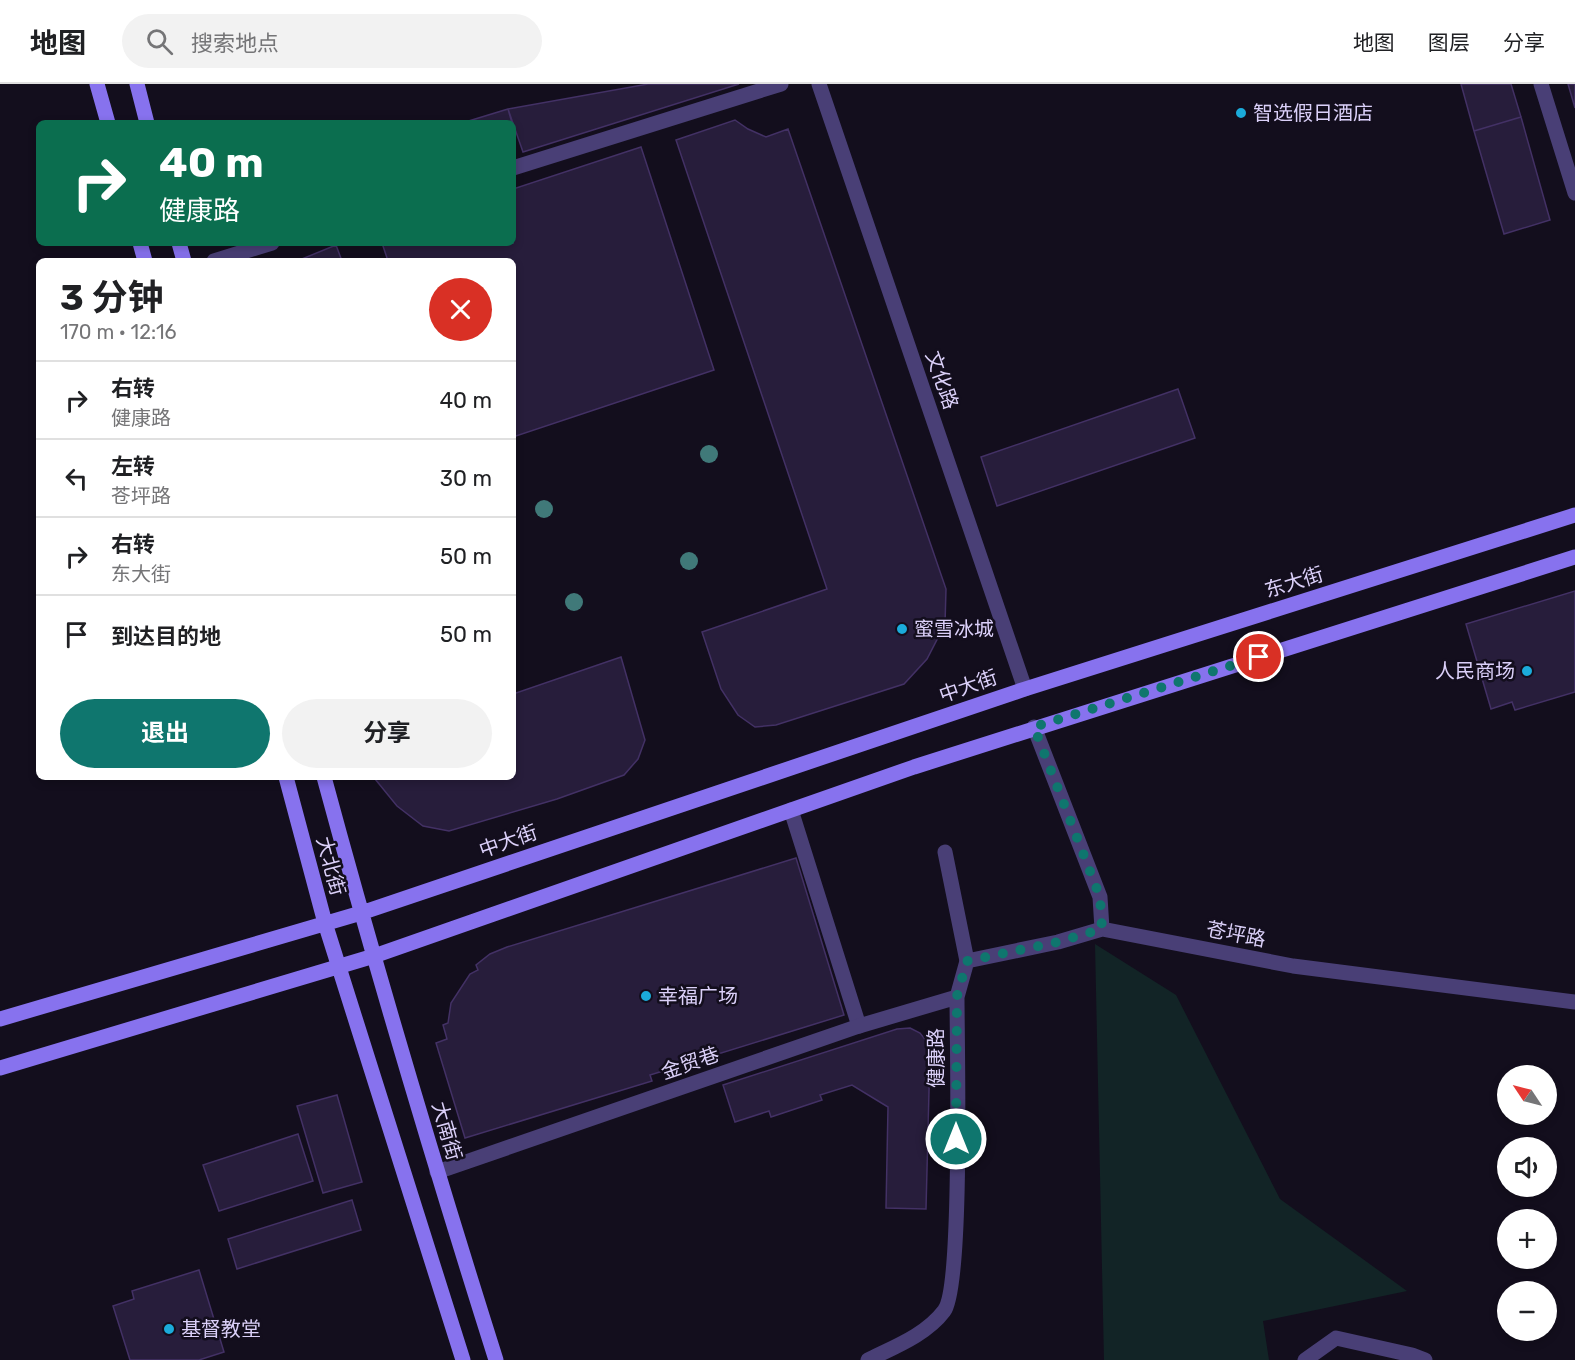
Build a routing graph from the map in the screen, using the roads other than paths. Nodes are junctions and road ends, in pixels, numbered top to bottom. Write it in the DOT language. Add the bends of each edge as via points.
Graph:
graph roads {
  1 [pos="97,84"];
  2 [pos="137,84"];
  3 [pos="781,84"];
  4 [pos="819,84"];
  5 [pos="1541,84"];
  6 [pos="107,120"];
  7 [pos="146,120"];
  8 [pos="516,167"];
  9 [pos="1575,193"];
  10 [pos="262,246"];
  11 [pos="224,258"];
  12 [pos="1575,515"];
  13 [pos="1575,557"];
  14 [pos="1025,689"];
  15 [pos="1034,727"];
  16 [pos="286,780"];
  17 [pos="325,780"];
  18 [pos="791,810"];
  19 [pos="945,852"];
  20 [pos="361,913"];
  21 [pos="325,924"];
  22 [pos="1102,929"];
  23 [pos="374,956"];
  24 [pos="967,961"];
  25 [pos="340,964"];
  26 [pos="957,996"];
  27 [pos="1575,1002"];
  28 [pos="0,1019"];
  29 [pos="859,1026"];
  30 [pos="0,1068"];
  31 [pos="437,1172"];
  32 [pos="1417,1358"];
  33 [pos="463,1360"];
  34 [pos="496,1360"];
  35 [pos="868,1360"];
  36 [pos="1305,1360"];
  1 -- 6 [label="main road"];
  2 -- 7 [label="main road"];
  3 -- 8 [label="street"];
  4 -- 14 [label="street, 文化路"];
  5 -- 9 [label="street"];
  10 -- 11 [label="street"];
  12 -- 14 [label="main road, 东大街"];
  13 -- 15 [label="main road"];
  14 -- 20 [label="main road, 中大街"];
  15 -- 18 [label="main road"];
  15 -- 22 [label="street" via="1100,897"];
  16 -- 21 [label="main road, 大北街"];
  17 -- 20 [label="main road, 大北街"];
  18 -- 23 [label="main road"];
  18 -- 29 [label="street"];
  19 -- 24 [label="street"];
  20 -- 21 [label="main road, 中大街"];
  20 -- 23 [label="main road, 大南街"];
  21 -- 25 [label="main road, 大北街"];
  21 -- 28 [label="main road, 中大街"];
  22 -- 24 [label="street"];
  22 -- 27 [label="street, 苍坪路" via="1293,966"];
  23 -- 25 [label="main road"];
  23 -- 31 [label="main road, 大南街"];
  24 -- 26 [label="street, 健康路"];
  25 -- 30 [label="main road"];
  25 -- 33 [label="main road"];
  26 -- 29 [label="street, 金贸巷"];
  26 -- 35 [label="street, 健康路" via="955,1257 946,1310 922,1332"];
  29 -- 31 [label="street, 金贸巷"];
  31 -- 34 [label="main road, 大南街"];
  32 -- 36 [label="street" via="1336,1338"];
}
